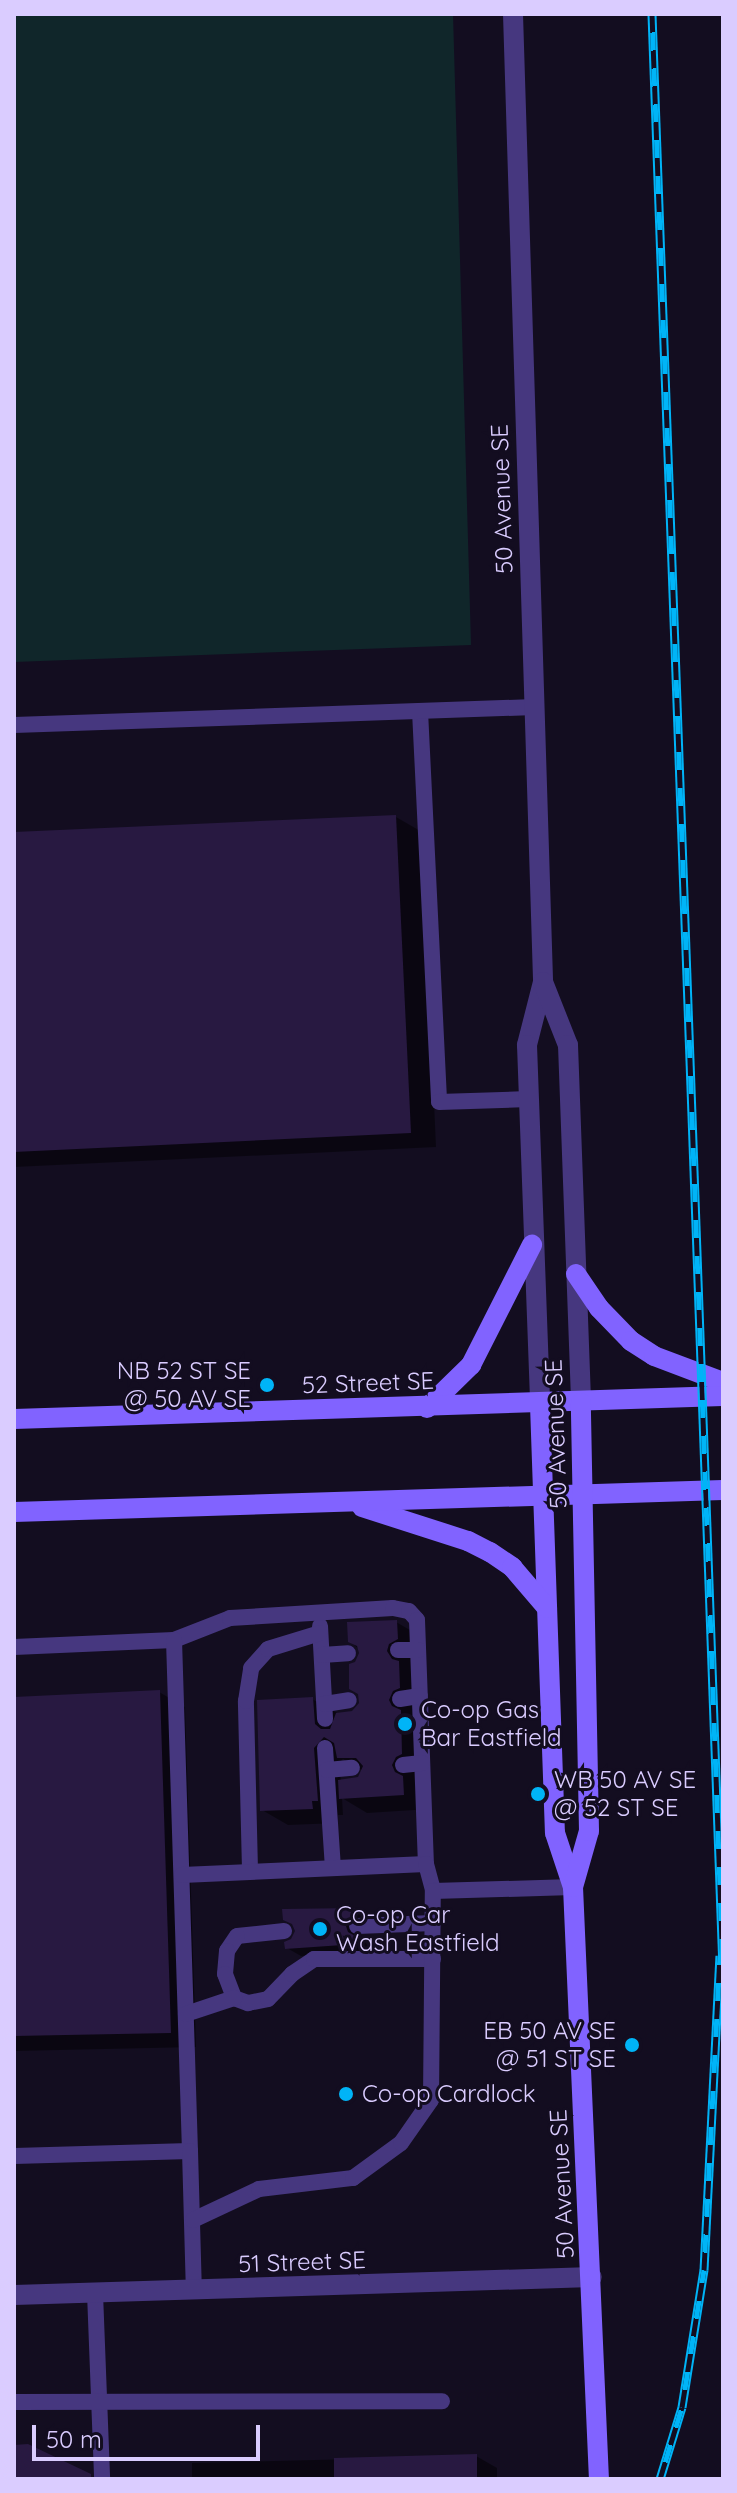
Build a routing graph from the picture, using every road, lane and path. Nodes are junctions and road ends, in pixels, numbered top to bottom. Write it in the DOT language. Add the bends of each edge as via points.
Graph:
graph roads {
  1 [pos="513,14"];
  2 [pos="535,707"];
  3 [pos="420,711"];
  4 [pos="14,725"];
  5 [pos="543,982"];
  6 [pos="528,1099"];
  7 [pos="532,1245"];
  8 [pos="576,1274"];
  9 [pos="723,1382"];
  10 [pos="723,1396"];
  11 [pos="581,1403"];
  12 [pos="540,1405"];
  13 [pos="427,1408"];
  14 [pos="14,1419"];
  15 [pos="723,1490"];
  16 [pos="543,1496"];
  17 [pos="585,1496"];
  18 [pos="347,1502"];
  19 [pos="14,1512"];
  20 [pos="547,1608"];
  21 [pos="320,1612"];
  22 [pos="320,1633"];
  23 [pos="174,1640"];
  24 [pos="14,1647"];
  25 [pos="398,1650"];
  26 [pos="418,1650"];
  27 [pos="348,1653"];
  28 [pos="322,1655"];
  29 [pos="420,1696"];
  30 [pos="400,1699"];
  31 [pos="349,1700"];
  32 [pos="325,1748"];
  33 [pos="422,1763"];
  34 [pos="403,1765"];
  35 [pos="352,1768"];
  36 [pos="327,1770"];
  37 [pos="426,1864"];
  38 [pos="333,1867"];
  39 [pos="250,1870"];
  40 [pos="182,1875"];
  41 [pos="573,1887"];
  42 [pos="433,1891"];
  43 [pos="433,1923"];
  44 [pos="357,1926"];
  45 [pos="284,1931"];
  46 [pos="433,1959"];
  47 [pos="234,1998"];
  48 [pos="186,2014"];
  49 [pos="190,2151"];
  50 [pos="14,2156"];
  51 [pos="193,2220"];
  52 [pos="592,2277"];
  53 [pos="194,2290"];
  54 [pos="95,2293"];
  55 [pos="14,2295"];
  56 [pos="96,2401"];
  57 [pos="442,2401"];
  58 [pos="14,2402"];
  59 [pos="102,2479"];
  60 [pos="599,2479"];
  1 -- 2 [label="street, 50 Avenue SE"];
  2 -- 3 [label="lane"];
  2 -- 5 [label="street, 50 Avenue SE"];
  3 -- 4 [label="lane"];
  3 -- 6 [label="lane" via="439,1102"];
  5 -- 6 [label="street, 50 Avenue SE" via="527,1045"];
  5 -- 8 [label="street, 50 Avenue SE" via="568,1045"];
  6 -- 7 [label="street, 50 Avenue SE"];
  7 -- 12 [label="street, 50 Avenue SE"];
  7 -- 13 [label="main road" via="471,1365"];
  8 -- 9 [label="main road" via="631,1341 654,1356"];
  8 -- 11 [label="street, 50 Avenue SE"];
  10 -- 11 [label="main road, 52 Street SE"];
  11 -- 12 [label="main road, 52 Street SE"];
  11 -- 17 [label="main road, 50 Avenue SE"];
  12 -- 13 [label="main road, 52 Street SE"];
  12 -- 16 [label="main road, 50 Avenue SE"];
  13 -- 14 [label="main road, 52 Street SE"];
  15 -- 17 [label="main road"];
  16 -- 17 [label="main road"];
  16 -- 18 [label="main road"];
  16 -- 20 [label="main road, 50 Avenue SE"];
  17 -- 41 [label="main road, 50 Avenue SE" via="589,1831"];
  18 -- 19 [label="main road"];
  18 -- 20 [label="main road" via="490,1552 512,1567"];
  20 -- 41 [label="main road, 50 Avenue SE" via="555,1833"];
  21 -- 22 [label="lane"];
  21 -- 23 [label="lane" via="230,1618"];
  21 -- 26 [label="lane" via="409,1611 417,1620"];
  22 -- 28 [label="lane"];
  22 -- 39 [label="lane" via="268,1649 251,1668 246,1701"];
  23 -- 24 [label="lane"];
  23 -- 40 [label="lane"];
  25 -- 26 [label="lane"];
  26 -- 29 [label="lane"];
  27 -- 28 [label="lane"];
  28 -- 31 [label="lane" via="325,1711"];
  29 -- 30 [label="lane"];
  29 -- 33 [label="lane"];
  32 -- 36 [label="lane"];
  33 -- 34 [label="lane"];
  33 -- 37 [label="lane"];
  35 -- 36 [label="lane"];
  36 -- 38 [label="lane"];
  37 -- 38 [label="lane"];
  37 -- 42 [label="lane"];
  38 -- 39 [label="lane"];
  39 -- 40 [label="lane"];
  40 -- 48 [label="lane"];
  41 -- 42 [label="lane"];
  41 -- 52 [label="main road, 50 Avenue SE"];
  42 -- 43 [label="lane"];
  43 -- 44 [label="lane"];
  43 -- 46 [label="lane"];
  45 -- 47 [label="lane" via="237,1936 227,1951 225,1974"];
  46 -- 47 [label="lane" via="314,1959 268,1999 248,2003"];
  46 -- 51 [label="lane" via="431,2100 401,2143 353,2178 259,2189"];
  47 -- 48 [label="lane"];
  48 -- 49 [label="lane"];
  49 -- 50 [label="lane"];
  49 -- 51 [label="lane"];
  51 -- 53 [label="lane"];
  52 -- 53 [label="street, 51 Street SE"];
  52 -- 60 [label="main road, 50 Avenue SE"];
  53 -- 54 [label="street, 51 Street SE"];
  54 -- 55 [label="street, 51 Street SE"];
  54 -- 56 [label="lane"];
  56 -- 57 [label="lane"];
  56 -- 58 [label="lane"];
  56 -- 59 [label="lane"];
}
